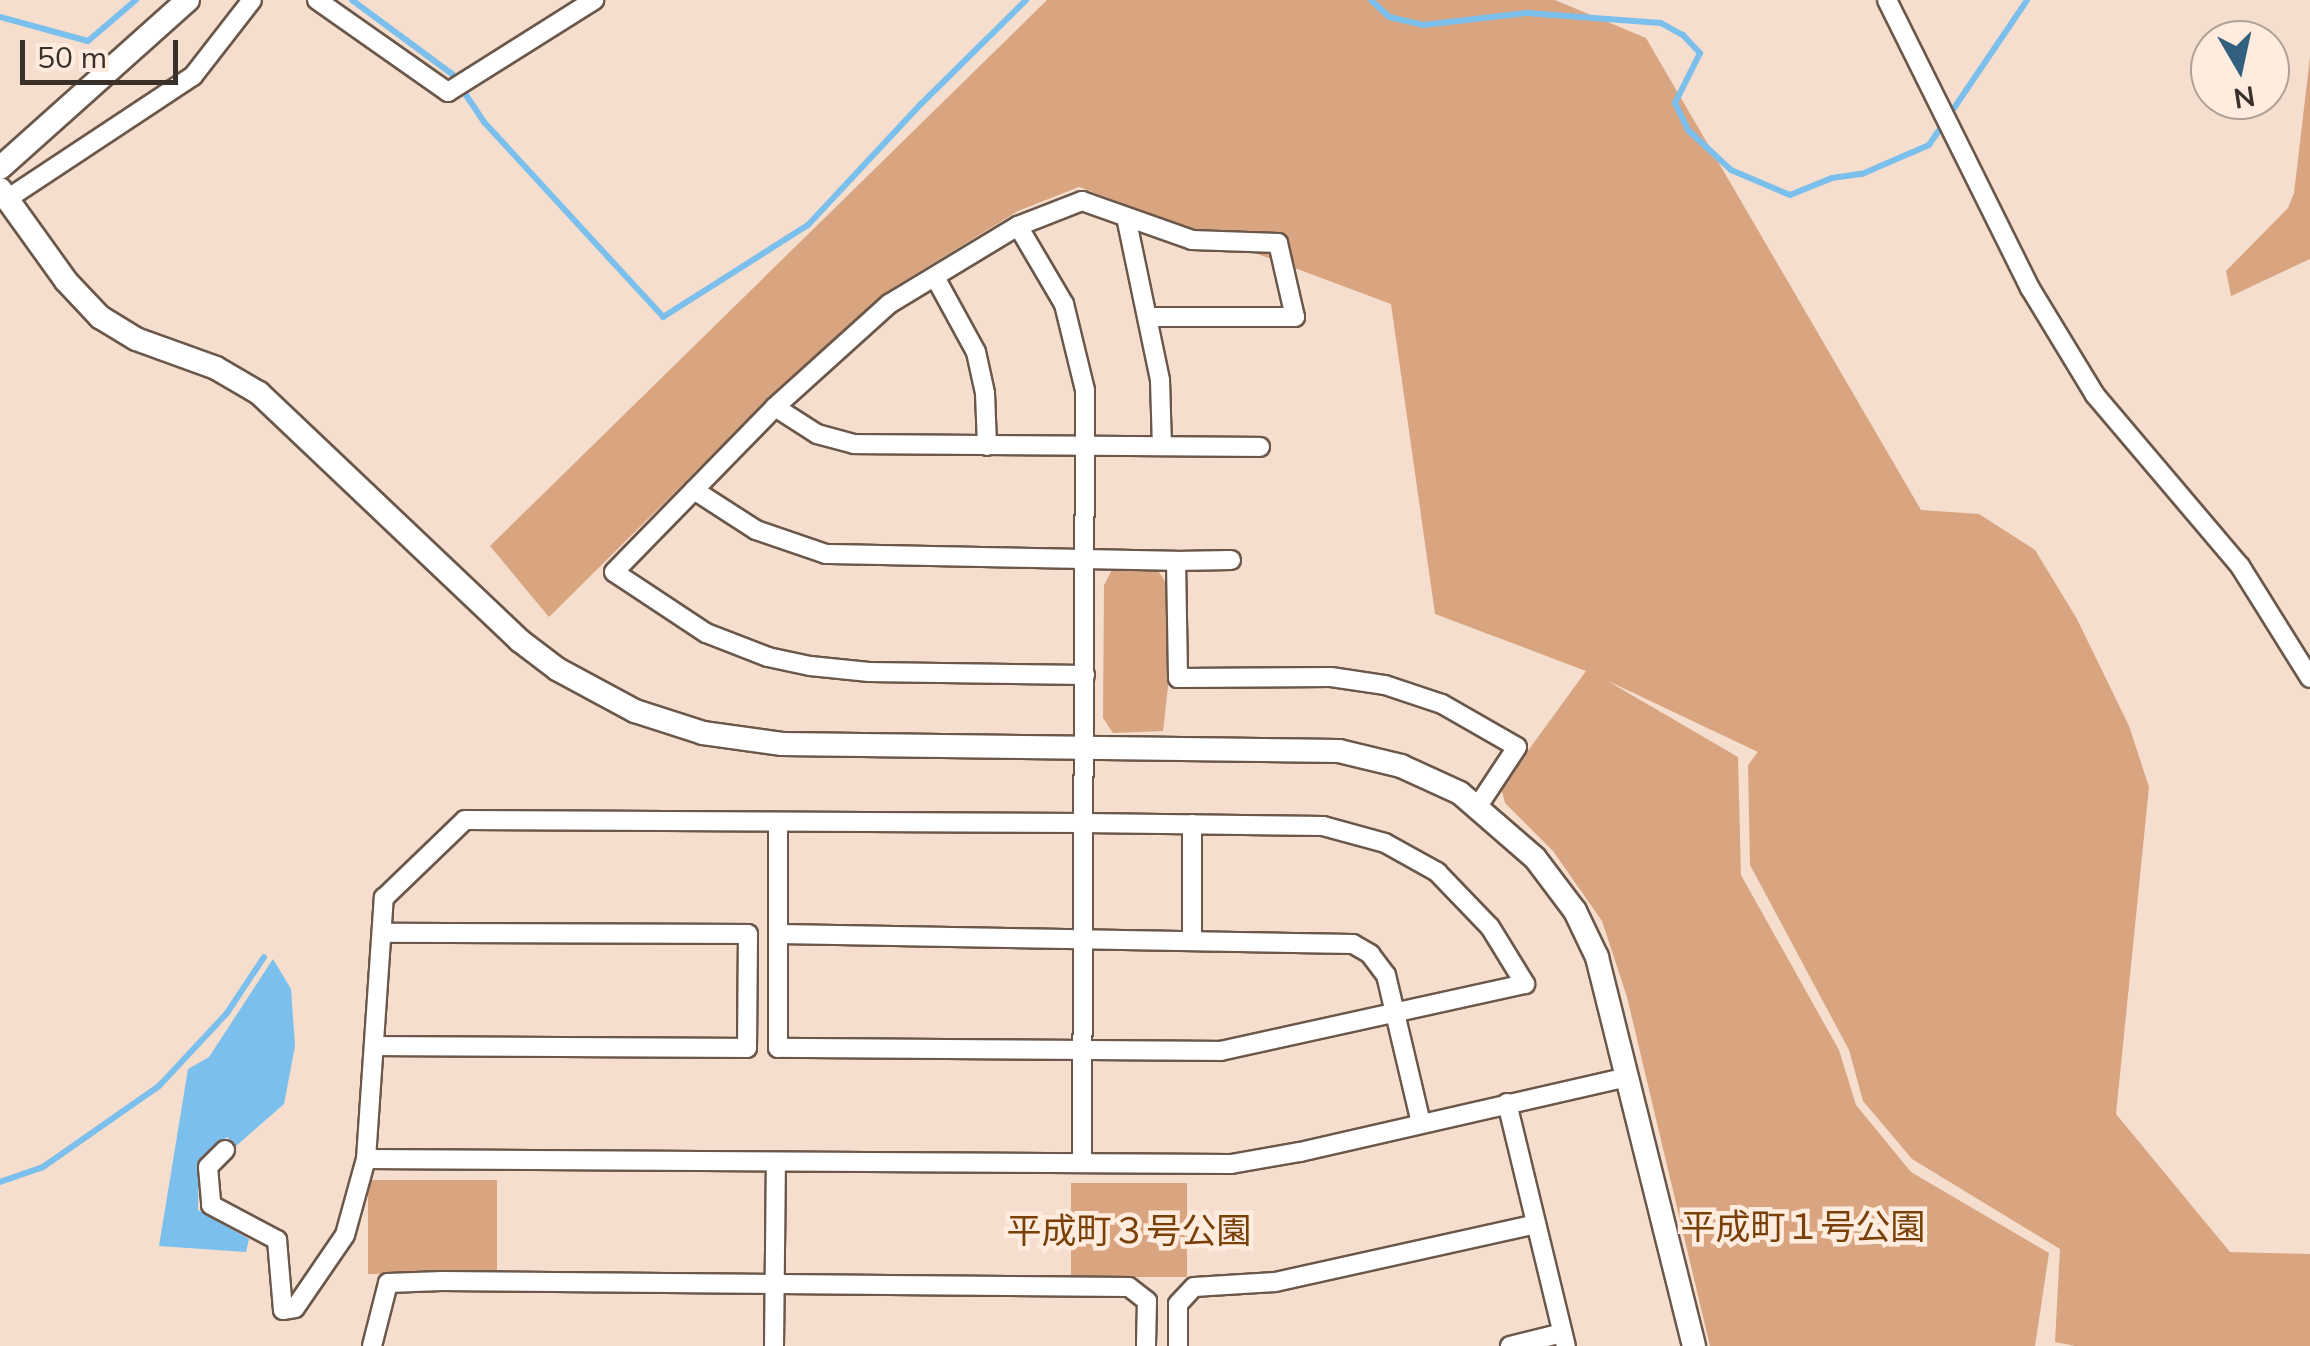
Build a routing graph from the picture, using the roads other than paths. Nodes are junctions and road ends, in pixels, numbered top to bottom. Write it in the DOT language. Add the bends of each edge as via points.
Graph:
graph roads {
  1 [pos="188,0"];
  2 [pos="252,0"];
  3 [pos="317,0"];
  4 [pos="594,0"];
  5 [pos="1887,0"];
  6 [pos="0,168"];
  7 [pos="3,194"];
  8 [pos="1126,217"];
  9 [pos="1018,226"];
  10 [pos="935,277"];
  11 [pos="1147,317"];
  12 [pos="775,407"];
  13 [pos="987,446"];
  14 [pos="1086,446"];
  15 [pos="1162,446"];
  16 [pos="1260,447"];
  17 [pos="694,490"];
  18 [pos="1086,560"];
  19 [pos="1231,560"];
  20 [pos="1176,561"];
  21 [pos="1085,675"];
  22 [pos="2310,678"];
  23 [pos="1085,746"];
  24 [pos="1478,806"];
  25 [pos="778,822"];
  26 [pos="1082,822"];
  27 [pos="1192,824"];
  28 [pos="382,933"];
  29 [pos="779,934"];
  30 [pos="1082,938"];
  31 [pos="1192,938"];
  32 [pos="1396,1013"];
  33 [pos="374,1046"];
  34 [pos="1080,1051"];
  35 [pos="1628,1076"];
  36 [pos="1507,1103"];
  37 [pos="1422,1124"];
  38 [pos="225,1150"];
  39 [pos="366,1159"];
  40 [pos="776,1162"];
  41 [pos="1082,1163"];
  42 [pos="1536,1224"];
  43 [pos="774,1284"];
  44 [pos="1564,1340"];
  45 [pos="372,1346"];
  46 [pos="774,1346"];
  47 [pos="1146,1346"];
  48 [pos="1178,1346"];
  49 [pos="1510,1346"];
  50 [pos="1694,1346"];
  1 -- 6 [label="street"];
  2 -- 7 [label="street" via="193,76"];
  3 -- 4 [label="street" via="448,92"];
  5 -- 22 [label="street" via="2030,288 2095,395 2240,566"];
  7 -- 23 [label="street" via="100,317 259,392 519,640 615,703 678,726 753,741"];
  8 -- 9 [label="street" via="1082,200"];
  8 -- 11 [label="street"];
  8 -- 11 [label="street" via="1192,240 1278,242 1295,317"];
  9 -- 10 [label="street"];
  9 -- 14 [label="street" via="1070,318"];
  10 -- 12 [label="street" via="888,304"];
  10 -- 13 [label="street" via="976,352"];
  11 -- 15 [label="street" via="1160,380"];
  12 -- 13 [label="street" via="817,434 854,444"];
  12 -- 17 [label="street"];
  13 -- 14 [label="street"];
  14 -- 15 [label="street"];
  14 -- 18 [label="street"];
  15 -- 16 [label="street"];
  17 -- 18 [label="street" via="756,530 826,554"];
  17 -- 21 [label="street" via="614,572 706,633 768,656 847,672"];
  18 -- 20 [label="street"];
  18 -- 21 [label="street"];
  19 -- 20 [label="street"];
  20 -- 24 [label="street" via="1178,678 1350,679 1451,708 1517,747"];
  21 -- 23 [label="street"];
  23 -- 24 [label="street" via="1339,751 1401,766"];
  23 -- 26 [label="street"];
  24 -- 35 [label="street" via="1536,858 1574,911 1598,957"];
  25 -- 26 [label="street"];
  25 -- 28 [label="street" via="465,820 384,898"];
  25 -- 29 [label="street"];
  26 -- 27 [label="street"];
  26 -- 30 [label="street"];
  27 -- 31 [label="street"];
  27 -- 32 [label="street" via="1322,826 1411,855 1476,910 1525,984"];
  28 -- 33 [label="street"];
  28 -- 33 [label="street" via="748,934 747,1048"];
  29 -- 30 [label="street"];
  29 -- 34 [label="street" via="778,1048"];
  30 -- 31 [label="street"];
  30 -- 34 [label="street"];
  31 -- 32 [label="street" via="1353,944 1381,968"];
  32 -- 34 [label="street" via="1221,1051"];
  32 -- 37 [label="street"];
  33 -- 39 [label="street"];
  34 -- 41 [label="street"];
  35 -- 36 [label="street"];
  35 -- 50 [label="street"];
  36 -- 37 [label="street"];
  36 -- 42 [label="street"];
  37 -- 41 [label="street" via="1230,1164"];
  38 -- 39 [label="street" via="208,1168 212,1205 277,1240 284,1310 301,1301 345,1235"];
  39 -- 40 [label="street"];
  40 -- 41 [label="street"];
  40 -- 43 [label="street"];
  42 -- 44 [label="street"];
  42 -- 48 [label="street" via="1275,1282 1194,1287 1178,1304"];
  43 -- 45 [label="street" via="388,1283"];
  43 -- 46 [label="street"];
  43 -- 47 [label="street" via="1129,1286 1147,1302"];
  44 -- 49 [label="street"];
}
